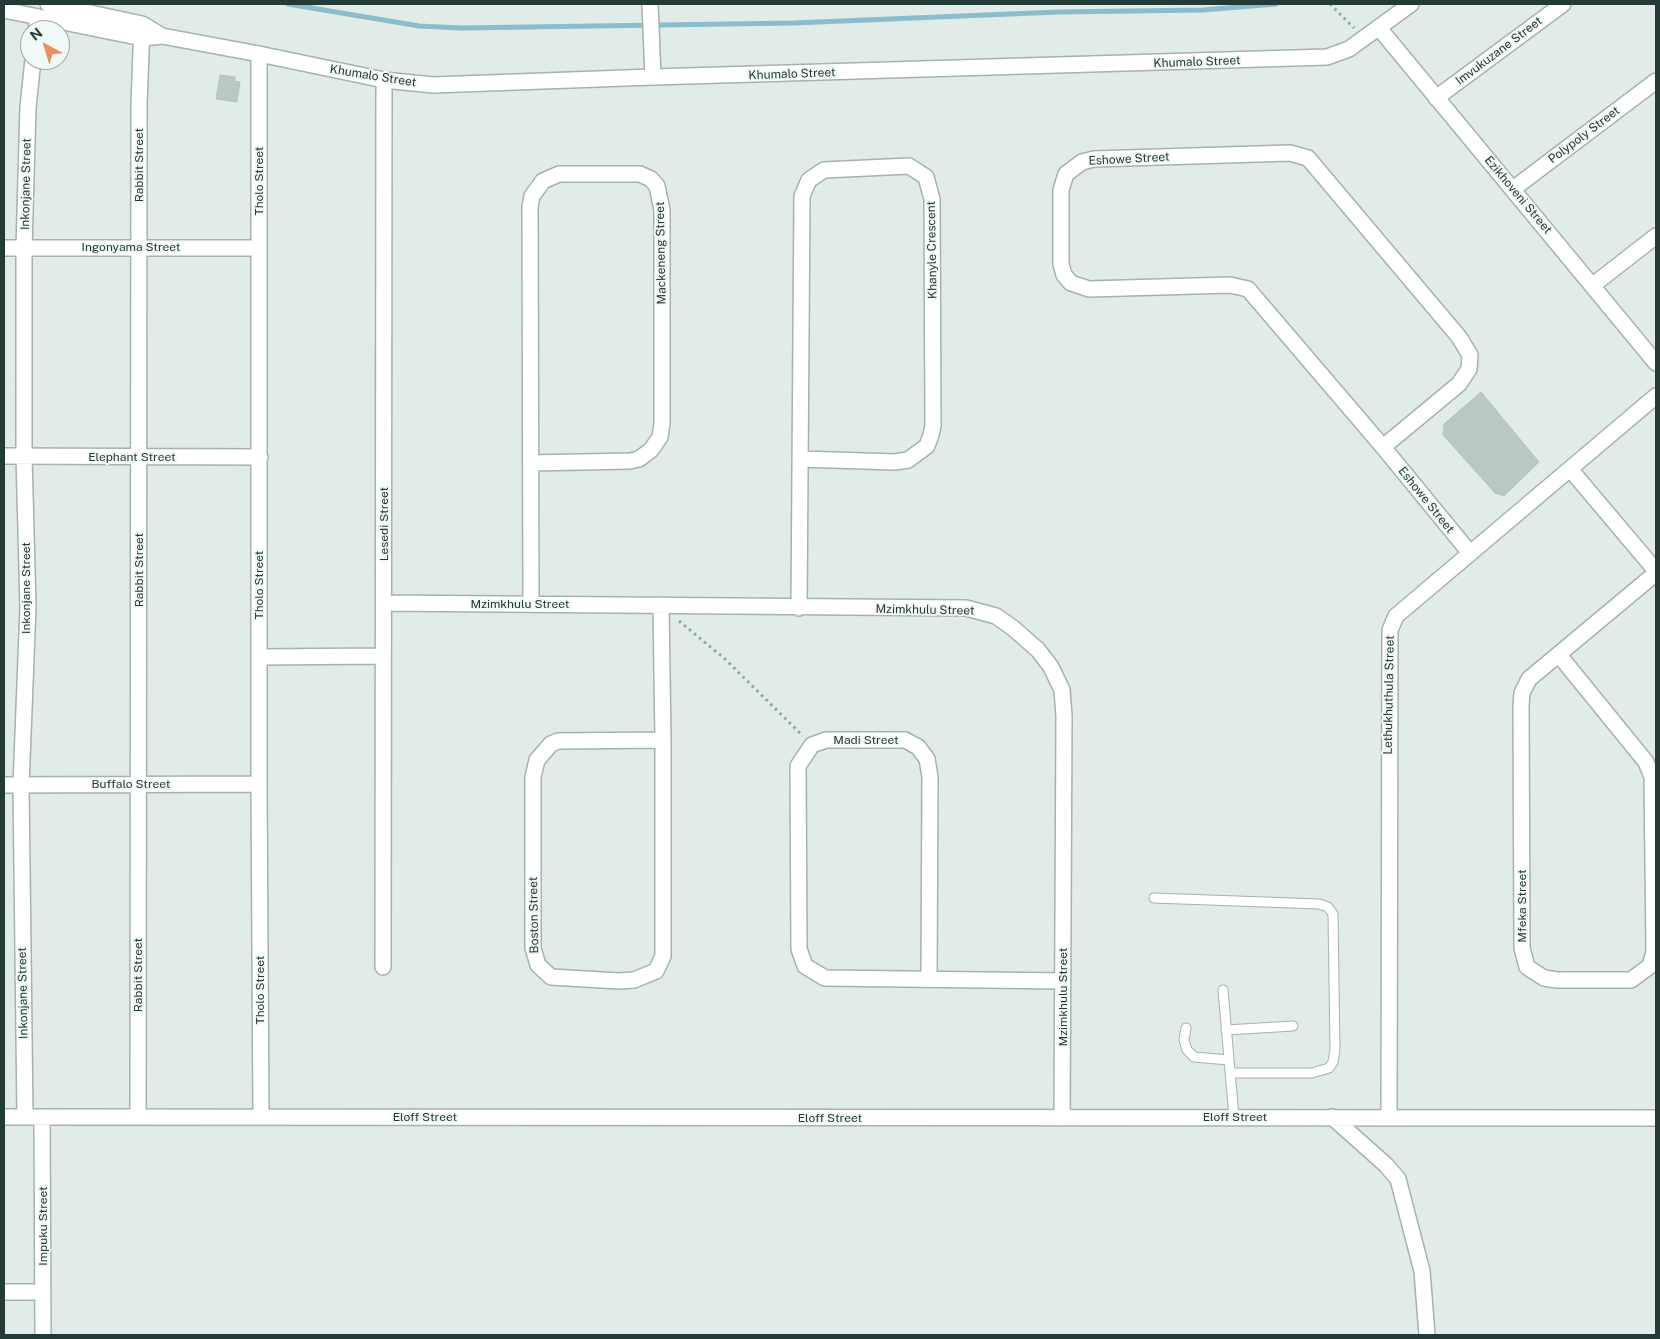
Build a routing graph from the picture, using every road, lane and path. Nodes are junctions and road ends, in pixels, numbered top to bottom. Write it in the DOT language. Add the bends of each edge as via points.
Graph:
graph roads {
  1 [pos="48,4"];
  2 [pos="650,4"];
  3 [pos="1330,4"];
  4 [pos="1411,4"];
  5 [pos="1562,4"];
  6 [pos="4,10"];
  7 [pos="28,20"];
  8 [pos="70,26"];
  9 [pos="1379,28"];
  10 [pos="142,31"];
  11 [pos="1364,39"];
  12 [pos="259,54"];
  13 [pos="31,70"];
  14 [pos="653,76"];
  15 [pos="384,80"];
  16 [pos="1656,81"];
  17 [pos="1436,98"];
  18 [pos="1512,189"];
  19 [pos="1656,236"];
  20 [pos="140,247"];
  21 [pos="4,248"];
  22 [pos="24,248"];
  23 [pos="259,248"];
  24 [pos="1593,285"];
  25 [pos="1656,363"];
  26 [pos="1656,396"];
  27 [pos="1383,447"];
  28 [pos="4,456"];
  29 [pos="24,456"];
  30 [pos="139,457"];
  31 [pos="260,457"];
  32 [pos="801,459"];
  33 [pos="531,463"];
  34 [pos="1570,470"];
  35 [pos="1470,553"];
  36 [pos="1656,572"];
  37 [pos="384,604"];
  38 [pos="531,604"];
  39 [pos="661,605"];
  40 [pos="799,608"];
  41 [pos="1559,655"];
  42 [pos="383,656"];
  43 [pos="259,657"];
  44 [pos="663,740"];
  45 [pos="812,745"];
  46 [pos="139,784"];
  47 [pos="259,784"];
  48 [pos="4,785"];
  49 [pos="21,785"];
  50 [pos="1154,898"];
  51 [pos="383,967"];
  52 [pos="929,979"];
  53 [pos="1063,981"];
  54 [pos="1223,990"];
  55 [pos="1293,1026"];
  56 [pos="1186,1028"];
  57 [pos="1226,1030"];
  58 [pos="1229,1060"];
  59 [pos="1230,1073"];
  60 [pos="138,1116"];
  61 [pos="261,1116"];
  62 [pos="4,1117"];
  63 [pos="24,1117"];
  64 [pos="42,1117"];
  65 [pos="1234,1117"];
  66 [pos="1332,1117"];
  67 [pos="1389,1117"];
  68 [pos="1062,1118"];
  69 [pos="1656,1118"];
  70 [pos="4,1292"];
  71 [pos="43,1292"];
  72 [pos="43,1335"];
  73 [pos="1427,1335"];
  1 -- 10 [label="street, Khumalo Street"];
  2 -- 14 [label="street"];
  3 -- 11 [label="path"];
  4 -- 9 [label="street, Khumalo Street"];
  5 -- 17 [label="street, Imvukuzane Street"];
  6 -- 7 [label="street, Khumalo Street"];
  8 -- 10 [label="street, Khumalo Street"];
  9 -- 11 [label="street, Khumalo Street"];
  9 -- 17 [label="street, Ezikhoveni Street"];
  10 -- 12 [label="street, Khumalo Street"];
  10 -- 20 [label="street, Rabbit Street"];
  11 -- 14 [label="street, Khumalo Street" via="1327,57 1305,59"];
  12 -- 15 [label="street, Khumalo Street"];
  12 -- 23 [label="street, Tholo Street"];
  13 -- 22 [label="street, Inkonjane Street"];
  14 -- 15 [label="street, Khumalo Street" via="433,85"];
  15 -- 37 [label="street, Lesedi Street"];
  16 -- 18 [label="street, Polypoly Street"];
  17 -- 18 [label="street, Ezikhoveni Street"];
  18 -- 24 [label="street, Ezikhoveni Street"];
  19 -- 24 [label="street"];
  20 -- 22 [label="street, Ingonyama Street"];
  20 -- 23 [label="street, Ingonyama Street"];
  20 -- 30 [label="street, Rabbit Street"];
  21 -- 22 [label="street, Ingonyama Street"];
  22 -- 29 [label="street, Inkonjane Street"];
  23 -- 31 [label="street, Tholo Street"];
  24 -- 25 [label="street, Ezikhoveni Street"];
  26 -- 34 [label="street, Lethukhuthula Street"];
  27 -- 27 [label="street, Eshowe Street" via="1248,289 1230,285 1089,289 1071,283 1061,264 1061,190 1066,174 1082,162 1094,159 1290,153 1312,161 1459,337 1470,355 1469,369 1459,384"];
  27 -- 35 [label="street, Eshowe Street"];
  28 -- 29 [label="street, Elephant Street"];
  29 -- 30 [label="street, Elephant Street"];
  29 -- 49 [label="street, Inkonjane Street" via="28,607"];
  30 -- 31 [label="street, Elephant Street"];
  30 -- 46 [label="street, Rabbit Street"];
  31 -- 43 [label="street, Tholo Street"];
  32 -- 32 [label="street, Khanyle Crescent" via="801,207 804,188 809,180 824,170 909,166 926,177 932,199 933,426 927,446 908,460 895,462"];
  32 -- 40 [label="street, Khanyle Crescent"];
  33 -- 33 [label="street, Mackeneng Street" via="532,196 543,181 559,174 640,174 657,186 662,210 660,437 645,456 630,461"];
  33 -- 38 [label="street, Mackeneng Street"];
  34 -- 35 [label="street, Lethukhuthula Street"];
  34 -- 36 [label="street"];
  35 -- 67 [label="street, Lethukhuthula Street" via="1396,616 1390,630"];
  36 -- 41 [label="street, Mfeka Street"];
  37 -- 38 [label="street, Mzimkhulu Street"];
  37 -- 42 [label="street, Lesedi Street"];
  38 -- 39 [label="street, Mzimkhulu Street"];
  39 -- 40 [label="street, Mzimkhulu Street"];
  39 -- 44 [label="street, Boston Street"];
  39 -- 45 [label="path" via="725,659"];
  40 -- 53 [label="street, Mzimkhulu Street" via="966,608 980,611 996,616 1013,628 1038,650 1051,667 1062,690 1064,716"];
  41 -- 41 [label="street, Mfeka Street" via="1529,679 1522,693 1524,958 1527,966 1544,978 1631,980 1650,966 1654,952 1652,778 1646,762"];
  42 -- 43 [label="street"];
  42 -- 51 [label="street, Lesedi Street"];
  43 -- 47 [label="street, Tholo Street"];
  44 -- 44 [label="street, Boston Street" via="664,948 660,964 656,971 634,980 551,977 538,965 533,948 533,777 537,760 550,744 558,741"];
  45 -- 52 [label="street, Madi Street" via="826,740 905,740 918,748 926,759 930,778"];
  45 -- 52 [label="street" via="798,766 799,949 805,966 825,978"];
  46 -- 47 [label="street, Buffalo Street"];
  46 -- 49 [label="street, Buffalo Street"];
  46 -- 60 [label="street, Rabbit Street"];
  47 -- 61 [label="street, Tholo Street"];
  48 -- 49 [label="street, Buffalo Street"];
  49 -- 63 [label="street, Inkonjane Street"];
  50 -- 59 [label="lane" via="1319,904 1334,914 1336,1049 1333,1062 1328,1068 1312,1073"];
  52 -- 53 [label="street"];
  53 -- 68 [label="street, Mzimkhulu Street"];
  54 -- 57 [label="lane"];
  55 -- 57 [label="lane"];
  56 -- 58 [label="lane" via="1184,1040 1187,1050 1194,1056"];
  57 -- 58 [label="lane"];
  58 -- 59 [label="lane"];
  59 -- 65 [label="lane"];
  60 -- 61 [label="street, Eloff Street"];
  60 -- 64 [label="street, Eloff Street"];
  61 -- 68 [label="street, Eloff Street"];
  62 -- 63 [label="street, Eloff Street"];
  63 -- 64 [label="street, Eloff Street"];
  64 -- 71 [label="street, Impuku Street"];
  65 -- 66 [label="street, Eloff Street"];
  65 -- 68 [label="street, Eloff Street"];
  66 -- 67 [label="street, Eloff Street"];
  66 -- 73 [label="street" via="1398,1179 1422,1271"];
  67 -- 69 [label="street, Eloff Street"];
  70 -- 71 [label="street"];
  71 -- 72 [label="street, Impuku Street"];
}
